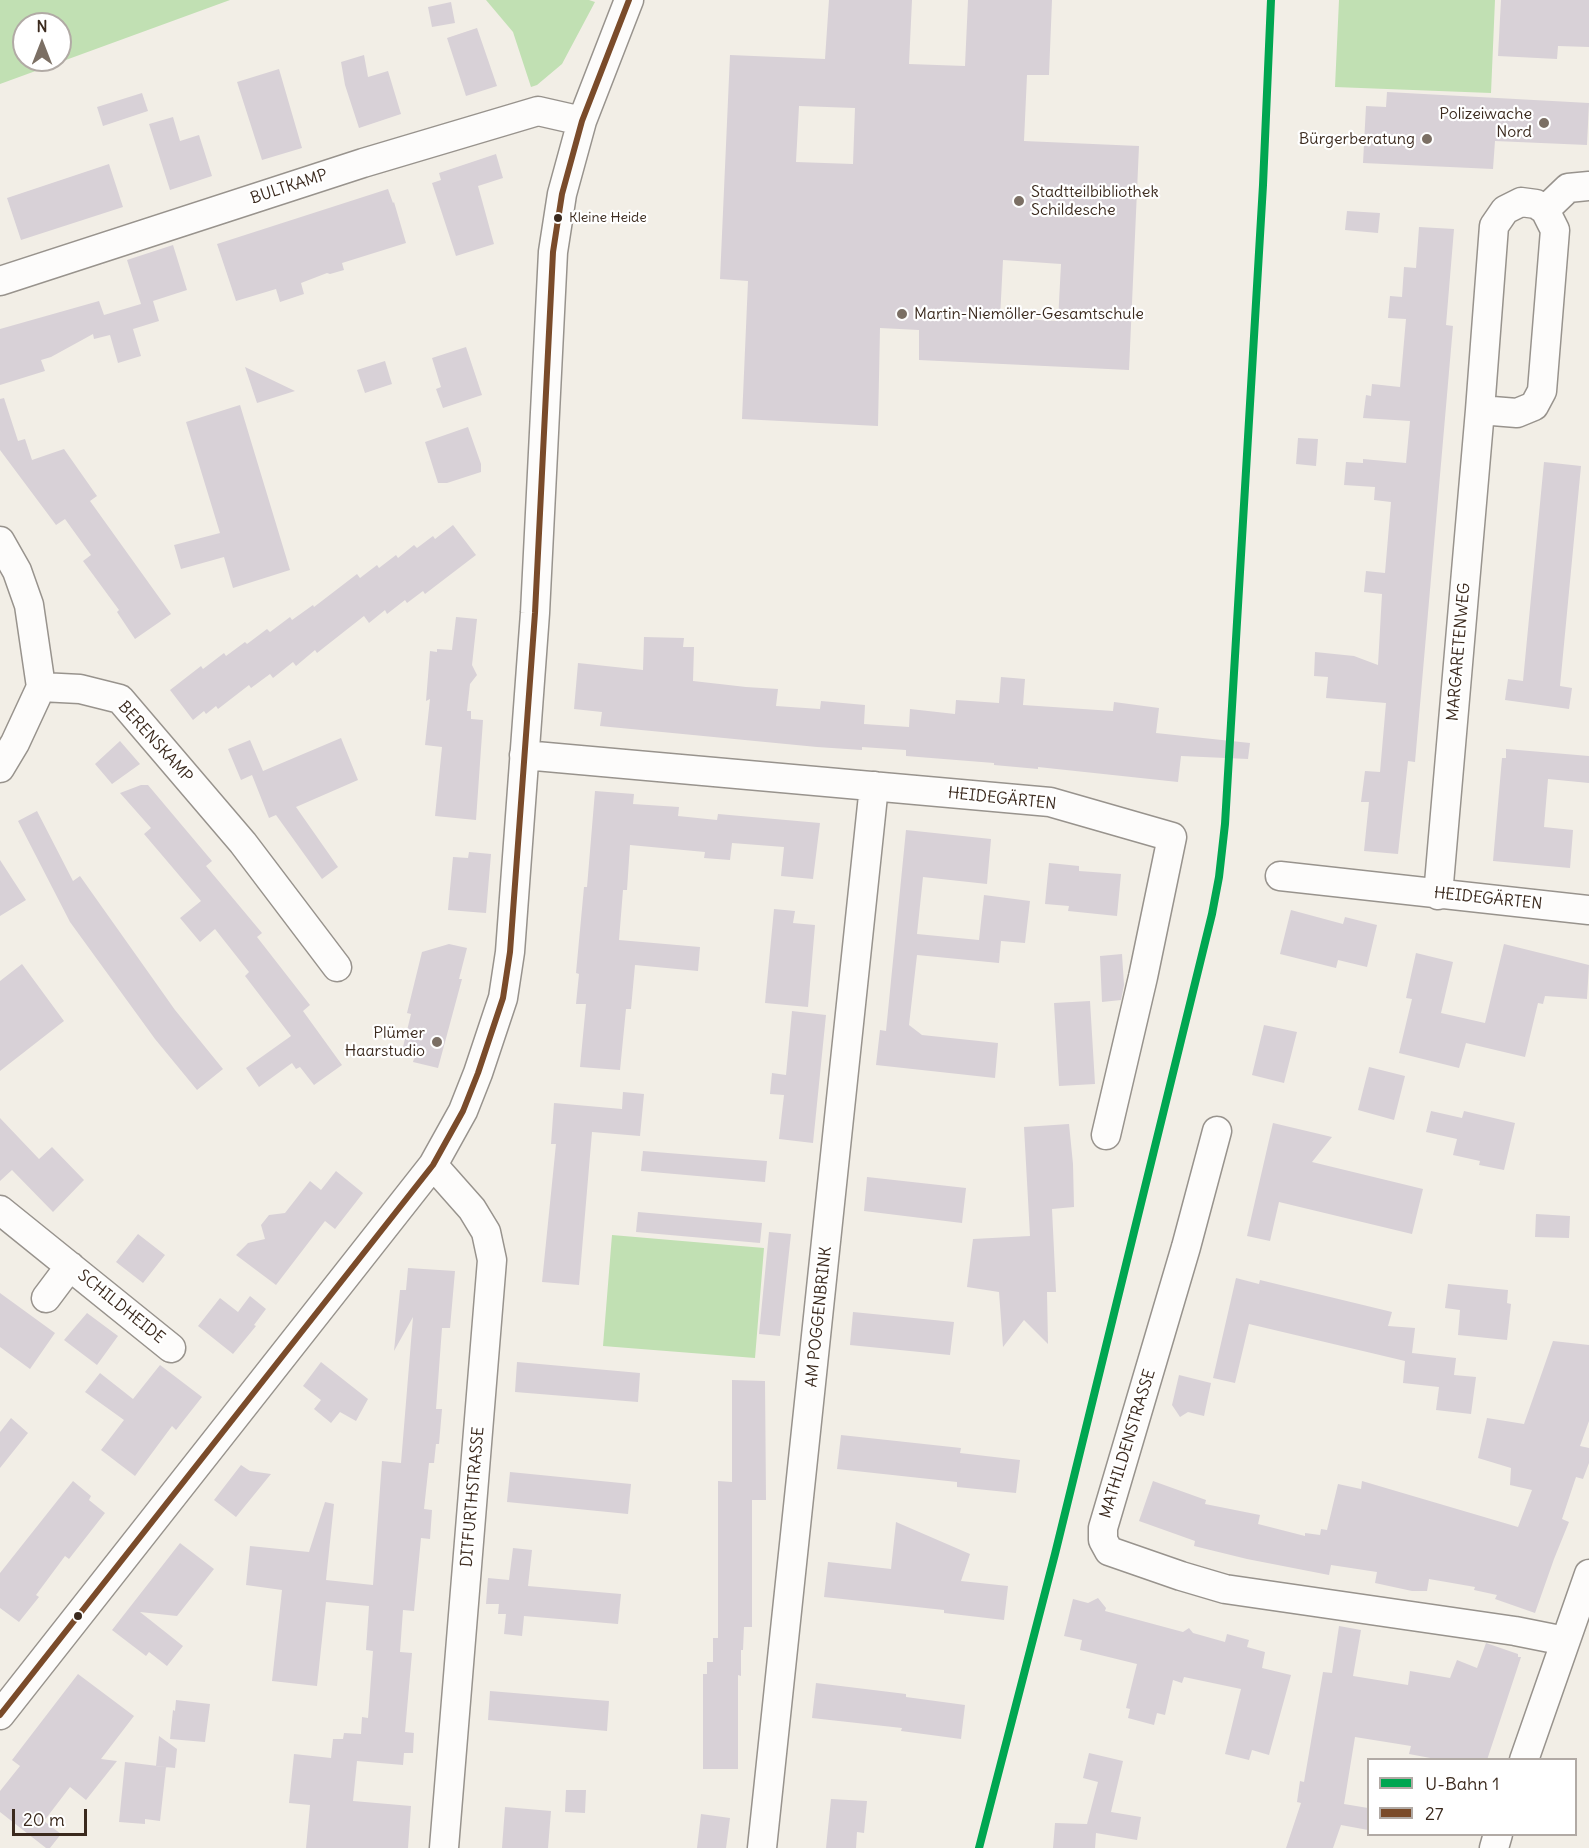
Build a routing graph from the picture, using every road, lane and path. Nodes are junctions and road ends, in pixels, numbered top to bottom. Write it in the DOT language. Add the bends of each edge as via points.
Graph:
graph roads {
  1 [pos="629,0"];
  2 [pos="582,121"];
  3 [pos="1589,186"];
  4 [pos="1545,210"];
  5 [pos="0,281"];
  6 [pos="1480,410"];
  7 [pos="0,541"];
  8 [pos="41,687"];
  9 [pos="524,755"];
  10 [pos="0,768"];
  11 [pos="874,786"];
  12 [pos="1280,876"];
  13 [pos="1438,894"];
  14 [pos="1589,909"];
  15 [pos="337,967"];
  16 [pos="1217,1131"];
  17 [pos="1106,1135"];
  18 [pos="433,1165"];
  19 [pos="0,1210"];
  20 [pos="70,1266"];
  21 [pos="46,1298"];
  22 [pos="171,1348"];
  23 [pos="1589,1574"];
  24 [pos="1565,1641"];
  25 [pos="0,1716"];
  26 [pos="1525,1758"];
  27 [pos="444,1848"];
  28 [pos="762,1848"];
  1 -- 2 [label="street"];
  2 -- 5 [label="street, BULTKAMP" via="538,111 341,170"];
  2 -- 9 [label="street" via="562,194 553,252"];
  3 -- 4 [label="street" via="1568,188"];
  4 -- 6 [label="street, MARGARETENWEG" via="1521,202 1505,210 1494,226"];
  4 -- 6 [label="street" via="1555,231 1542,391 1534,406 1517,413"];
  6 -- 13 [label="street, MARGARETENWEG"];
  7 -- 8 [label="street" via="17,571 29,605"];
  8 -- 10 [label="street"];
  8 -- 15 [label="street, BERENSKAMP" via="80,689 120,699 243,843"];
  9 -- 11 [label="street, HEIDEGÄRTEN"];
  9 -- 18 [label="street" via="510,952 503,998 463,1111"];
  11 -- 17 [label="street, HEIDEGÄRTEN" via="1050,802 1172,837"];
  11 -- 28 [label="street, AM POGGENBRINK"];
  12 -- 13 [label="street, HEIDEGÄRTEN"];
  13 -- 14 [label="street, HEIDEGÄRTEN"];
  16 -- 24 [label="street, MATHILDENSTRASSE" via="1103,1528 1109,1551 1225,1589"];
  18 -- 25 [label="street"];
  18 -- 27 [label="street, DITFURTHSTRASSE" via="472,1209 486,1232 492,1260"];
  19 -- 20 [label="street, SCHILDHEIDE"];
  20 -- 21 [label="street, SCHILDHEIDE"];
  20 -- 22 [label="street, SCHILDHEIDE"];
  23 -- 24 [label="street"];
  24 -- 26 [label="street"];
}
